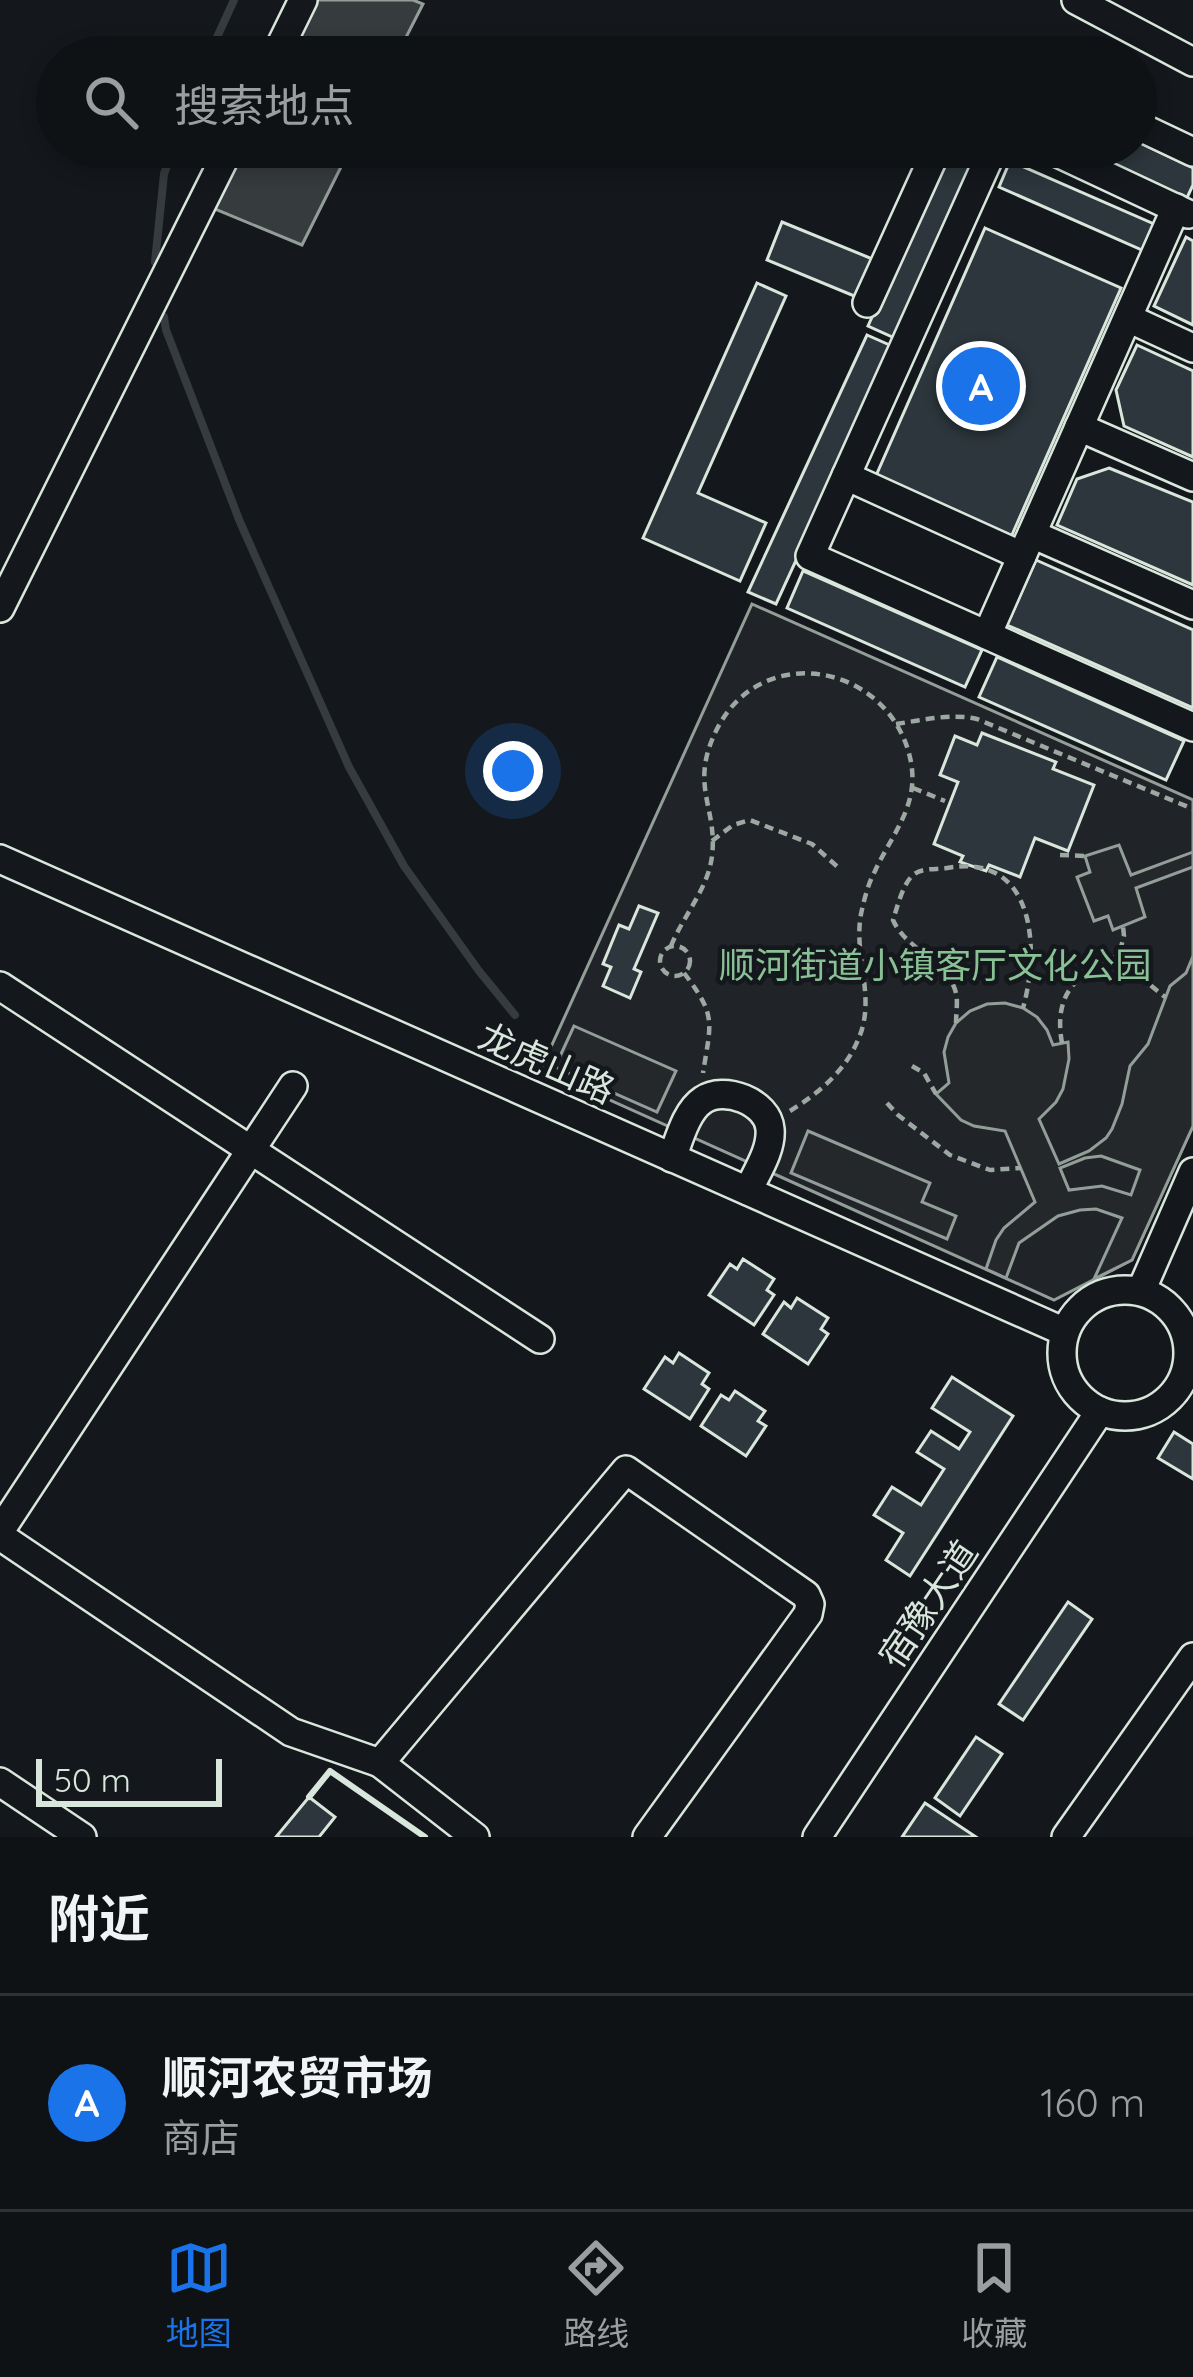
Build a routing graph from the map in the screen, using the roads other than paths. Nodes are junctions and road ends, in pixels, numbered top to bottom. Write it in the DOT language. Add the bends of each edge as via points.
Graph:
graph roads {
  1 [pos="303,0"];
  2 [pos="1076,0"];
  3 [pos="285,36"];
  4 [pos="1144,36"];
  5 [pos="1157,43"];
  6 [pos="1193,62"];
  7 [pos="1157,135"];
  8 [pos="1193,152"];
  9 [pos="220,168"];
  10 [pos="928,168"];
  11 [pos="985,168"];
  12 [pos="1090,168"];
  13 [pos="1185,212"];
  14 [pos="867,303"];
  15 [pos="1128,318"];
  16 [pos="1193,348"];
  17 [pos="1079,427"];
  18 [pos="846,476"];
  19 [pos="1193,477"];
  20 [pos="1027,545"];
  21 [pos="1193,605"];
  22 [pos="0,608"];
  23 [pos="987,635"];
  24 [pos="1193,727"];
  25 [pos="0,859"];
  26 [pos="0,986"];
  27 [pos="293,1086"];
  28 [pos="251,1150"];
  29 [pos="672,1158"];
  30 [pos="1193,1172"];
  31 [pos="748,1191"];
  32 [pos="1141,1292"];
  33 [pos="1065,1332"];
  34 [pos="540,1339"];
  35 [pos="1184,1396"];
  36 [pos="1100,1411"];
  37 [pos="0,1533"];
  38 [pos="1193,1657"];
  39 [pos="380,1763"];
  40 [pos="0,1782"];
  41 [pos="82,1837"];
  42 [pos="475,1837"];
  43 [pos="647,1837"];
  44 [pos="817,1837"];
  45 [pos="1066,1837"];
  1 -- 3 [label="street"];
  2 -- 4 [label="street"];
  5 -- 6 [label="street"];
  7 -- 8 [label="street"];
  9 -- 22 [label="street"];
  10 -- 14 [label="street"];
  11 -- 18 [label="street"];
  12 -- 13 [label="street"];
  13 -- 15 [label="street"];
  15 -- 16 [label="street"];
  15 -- 17 [label="street"];
  17 -- 19 [label="street"];
  17 -- 20 [label="street"];
  18 -- 20 [label="street"];
  18 -- 23 [label="street" via="810,556"];
  20 -- 21 [label="street"];
  20 -- 23 [label="street"];
  23 -- 24 [label="street"];
  25 -- 29 [label="street, 龙虎山路"];
  26 -- 28 [label="street"];
  27 -- 28 [label="street"];
  28 -- 34 [label="street"];
  28 -- 37 [label="street"];
  29 -- 31 [label="street, 龙虎山路"];
  29 -- 31 [label="street" via="704,1098 732,1095 759,1107 770,1128"];
  30 -- 32 [label="street"];
  31 -- 33 [label="street, 龙虎山路"];
  32 -- 33 [label="street" via="1100,1294"];
  32 -- 35 [label="street" via="1160,1300 1185,1332"];
  33 -- 36 [label="street" via="1068,1383"];
  35 -- 36 [label="street" via="1142,1414"];
  36 -- 44 [label="street, 宿豫大道"];
  37 -- 39 [label="street" via="291,1732"];
  38 -- 45 [label="street"];
  39 -- 42 [label="street"];
  39 -- 43 [label="street" via="626,1471 810,1604"];
  40 -- 41 [label="street"];
}
